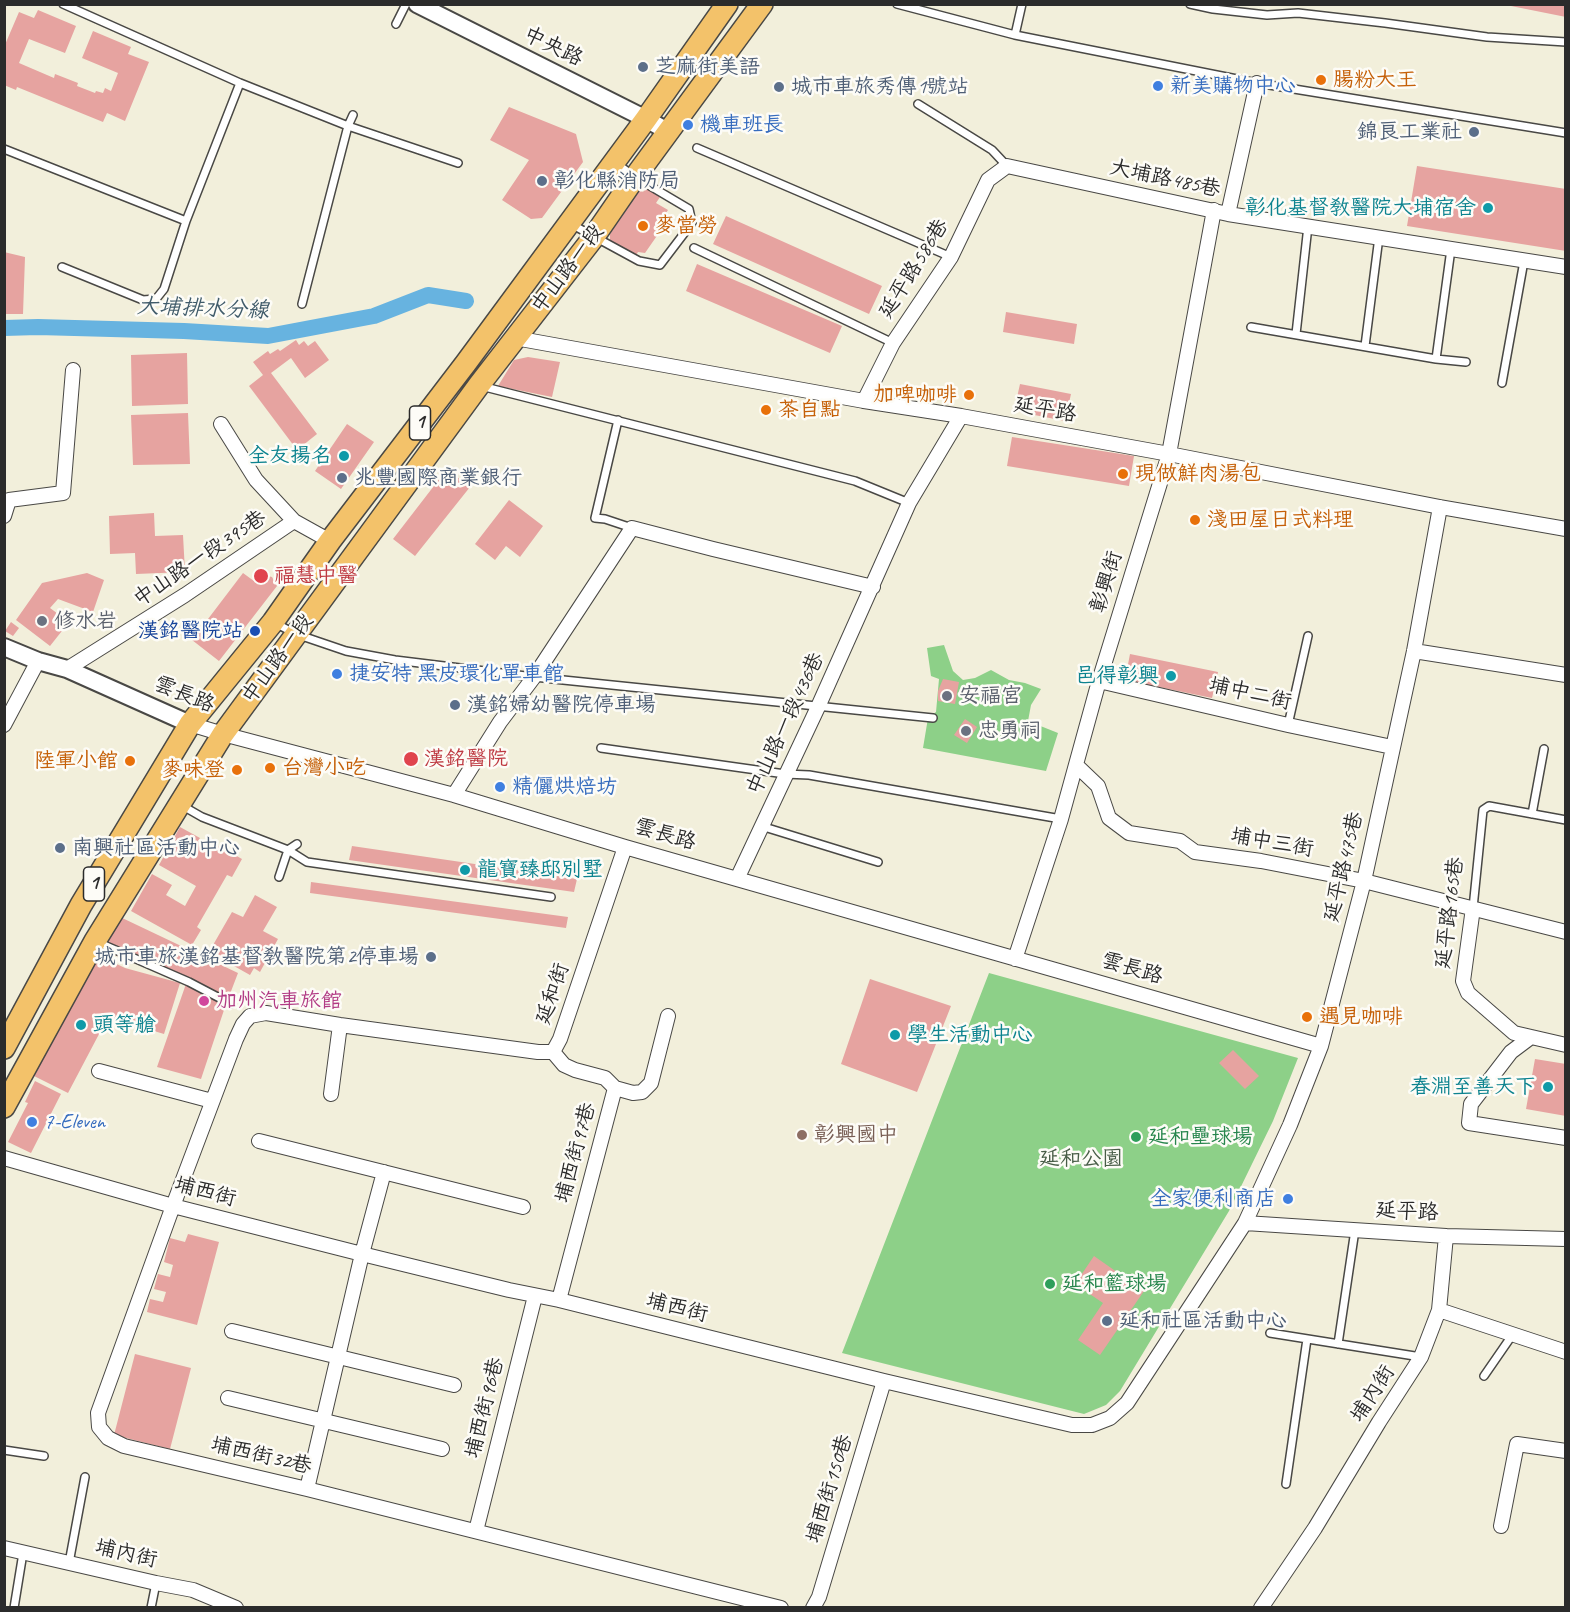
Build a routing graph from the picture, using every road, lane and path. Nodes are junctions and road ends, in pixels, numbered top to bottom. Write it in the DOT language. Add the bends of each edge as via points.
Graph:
graph roads {
  1 [pos="63,4"];
  2 [pos="406,4"];
  3 [pos="417,4"];
  4 [pos="727,4"];
  5 [pos="762,4"];
  6 [pos="897,4"];
  7 [pos="1023,4"];
  8 [pos="1190,4"];
  9 [pos="396,24"];
  10 [pos="1015,36"];
  11 [pos="1566,42"];
  12 [pos="240,83"];
  13 [pos="1257,83"];
  14 [pos="918,105"];
  15 [pos="353,115"];
  16 [pos="646,118"];
  17 [pos="348,126"];
  18 [pos="669,132"];
  19 [pos="1566,133"];
  20 [pos="697,148"];
  21 [pos="4,150"];
  22 [pos="614,162"];
  23 [pos="458,163"];
  24 [pos="1007,166"];
  25 [pos="635,177"];
  26 [pos="1214,210"];
  27 [pos="1228,214"];
  28 [pos="186,221"];
  29 [pos="569,223"];
  30 [pos="1308,226"];
  31 [pos="1379,237"];
  32 [pos="593,238"];
  33 [pos="694,248"];
  34 [pos="1451,249"];
  35 [pos="951,257"];
  36 [pos="1524,261"];
  37 [pos="62,267"];
  38 [pos="1566,267"];
  39 [pos="302,304"];
  40 [pos="1251,327"];
  41 [pos="1296,334"];
  42 [pos="515,338"];
  43 [pos="893,343"];
  44 [pos="1365,346"];
  45 [pos="1436,359"];
  46 [pos="1466,362"];
  47 [pos="73,370"];
  48 [pos="1502,383"];
  49 [pos="479,386"];
  50 [pos="864,401"];
  51 [pos="961,416"];
  52 [pos="618,420"];
  53 [pos="220,424"];
  54 [pos="1169,454"];
  55 [pos="7,498"];
  56 [pos="909,504"];
  57 [pos="1440,507"];
  58 [pos="4,516"];
  59 [pos="294,521"];
  60 [pos="632,528"];
  61 [pos="1566,529"];
  62 [pos="330,541"];
  63 [pos="873,587"];
  64 [pos="273,621"];
  65 [pos="296,634"];
  66 [pos="1308,636"];
  67 [pos="4,647"];
  68 [pos="1414,651"];
  69 [pos="38,661"];
  70 [pos="67,669"];
  71 [pos="1566,675"];
  72 [pos="534,676"];
  73 [pos="1099,681"];
  74 [pos="818,707"];
  75 [pos="933,718"];
  76 [pos="5,724"];
  77 [pos="190,724"];
  78 [pos="1288,725"];
  79 [pos="223,734"];
  80 [pos="1392,747"];
  81 [pos="601,748"];
  82 [pos="1544,749"];
  83 [pos="1076,765"];
  84 [pos="785,774"];
  85 [pos="454,795"];
  86 [pos="179,804"];
  87 [pos="1532,814"];
  88 [pos="1061,819"];
  89 [pos="1566,820"];
  90 [pos="761,826"];
  91 [pos="297,844"];
  92 [pos="625,847"];
  93 [pos="288,850"];
  94 [pos="878,862"];
  95 [pos="279,877"];
  96 [pos="737,879"];
  97 [pos="1364,881"];
  98 [pos="551,897"];
  99 [pos="1473,908"];
  100 [pos="1566,932"];
  101 [pos="95,941"];
  102 [pos="1016,959"];
  103 [pos="231,1004"];
  104 [pos="668,1016"];
  105 [pos="340,1025"];
  106 [pos="1531,1037"];
  107 [pos="1566,1045"];
  108 [pos="1321,1046"];
  109 [pos="4,1048"];
  110 [pos="553,1052"];
  111 [pos="99,1071"];
  112 [pos="615,1088"];
  113 [pos="331,1094"];
  114 [pos="212,1101"];
  115 [pos="4,1107"];
  116 [pos="1566,1138"];
  117 [pos="260,1141"];
  118 [pos="4,1158"];
  119 [pos="384,1172"];
  120 [pos="173,1206"];
  121 [pos="523,1207"];
  122 [pos="1245,1223"];
  123 [pos="1355,1230"];
  124 [pos="1446,1236"];
  125 [pos="1566,1239"];
  126 [pos="362,1254"];
  127 [pos="535,1296"];
  128 [pos="559,1300"];
  129 [pos="1439,1310"];
  130 [pos="232,1331"];
  131 [pos="1270,1333"];
  132 [pos="1513,1334"];
  133 [pos="1307,1339"];
  134 [pos="1338,1344"];
  135 [pos="1566,1352"];
  136 [pos="338,1356"];
  137 [pos="1421,1357"];
  138 [pos="1484,1376"];
  139 [pos="884,1381"];
  140 [pos="454,1385"];
  141 [pos="228,1398"];
  142 [pos="323,1420"];
  143 [pos="441,1449"];
  144 [pos="4,1450"];
  145 [pos="1566,1451"];
  146 [pos="44,1456"];
  147 [pos="85,1477"];
  148 [pos="1286,1484"];
  149 [pos="307,1489"];
  150 [pos="1501,1526"];
  151 [pos="476,1531"];
  152 [pos="4,1548"];
  153 [pos="23,1553"];
  154 [pos="69,1563"];
  155 [pos="156,1583"];
  156 [pos="740,1603"];
  157 [pos="14,1608"];
  158 [pos="151,1608"];
  159 [pos="237,1608"];
  160 [pos="781,1608"];
  161 [pos="813,1608"];
  162 [pos="1261,1608"];
  1 -- 12 [label="lane"];
  2 -- 9 [label="lane"];
  3 -- 16 [label="street, 中央路"];
  4 -- 16 [label="main road, 中山路一段 / 1"];
  5 -- 18 [label="main road, 中山路一段 / 1"];
  6 -- 10 [label="lane"];
  7 -- 10 [label="lane"];
  8 -- 11 [label="lane" via="1268,15 1298,13 1487,37"];
  10 -- 13 [label="lane"];
  12 -- 17 [label="lane"];
  12 -- 28 [label="lane"];
  13 -- 19 [label="lane"];
  13 -- 27 [label="street"];
  14 -- 24 [label="lane" via="992,150"];
  15 -- 17 [label="lane"];
  16 -- 18 [label="street, 中央路"];
  16 -- 22 [label="main road, 中山路一段 / 1"];
  17 -- 23 [label="lane"];
  17 -- 39 [label="lane"];
  18 -- 25 [label="main road, 中山路一段 / 1"];
  20 -- 35 [label="lane"];
  21 -- 28 [label="lane"];
  22 -- 25 [label="lane"];
  22 -- 29 [label="main road, 中山路一段 / 1"];
  24 -- 26 [label="street, 大埔路485巷"];
  24 -- 35 [label="street, 延平路586巷" via="988,180"];
  25 -- 32 [label="main road, 中山路一段 / 1"];
  25 -- 32 [label="lane" via="690,208 692,223 660,265 639,261"];
  26 -- 27 [label="street, 大埔路485巷"];
  26 -- 54 [label="street, 彰興街"];
  27 -- 30 [label="street, 大埔路485巷"];
  28 -- 37 [label="lane" via="164,289 156,299 143,300"];
  29 -- 32 [label="lane"];
  29 -- 62 [label="main road, 中山路一段 / 1"];
  30 -- 31 [label="street, 大埔路485巷"];
  30 -- 41 [label="lane"];
  31 -- 34 [label="street, 大埔路485巷"];
  31 -- 44 [label="lane"];
  32 -- 42 [label="main road, 中山路一段 / 1"];
  33 -- 43 [label="lane"];
  34 -- 36 [label="street, 大埔路485巷"];
  34 -- 45 [label="lane"];
  35 -- 43 [label="street, 延平路586巷"];
  36 -- 38 [label="street, 大埔路485巷"];
  36 -- 48 [label="lane"];
  40 -- 41 [label="lane"];
  41 -- 44 [label="lane"];
  42 -- 49 [label="main road, 中山路一段 / 1"];
  42 -- 50 [label="street, 延平路"];
  43 -- 50 [label="street, 延平路586巷"];
  44 -- 45 [label="lane"];
  45 -- 46 [label="lane"];
  47 -- 55 [label="street" via="63,493"];
  49 -- 52 [label="lane"];
  49 -- 65 [label="main road, 中山路一段 / 1"];
  50 -- 51 [label="street, 延平路"];
  51 -- 54 [label="street, 延平路"];
  51 -- 56 [label="street, 中山路一段436巷"];
  52 -- 56 [label="lane" via="855,481"];
  52 -- 60 [label="lane" via="595,518"];
  53 -- 59 [label="street, 中山路一段395巷" via="256,480"];
  54 -- 57 [label="street, 延平路"];
  54 -- 73 [label="street, 彰興街"];
  55 -- 58 [label="street"];
  56 -- 63 [label="street, 中山路一段436巷"];
  57 -- 61 [label="street, 延平路"];
  57 -- 68 [label="street, 延平路475巷"];
  59 -- 62 [label="street, 中山路一段395巷"];
  59 -- 70 [label="street, 中山路一段395巷"];
  60 -- 63 [label="street"];
  60 -- 72 [label="street"];
  62 -- 64 [label="main road, 中山路一段 / 1"];
  63 -- 74 [label="street, 中山路一段436巷"];
  64 -- 65 [label="lane"];
  64 -- 77 [label="main road, 中山路一段 / 1"];
  65 -- 72 [label="lane" via="346,651"];
  65 -- 79 [label="main road, 中山路一段 / 1"];
  66 -- 78 [label="lane"];
  67 -- 69 [label="street, 雲長路"];
  68 -- 71 [label="street"];
  68 -- 80 [label="street, 延平路475巷"];
  69 -- 70 [label="street, 雲長路"];
  69 -- 76 [label="street"];
  70 -- 77 [label="street, 雲長路"];
  72 -- 74 [label="lane"];
  72 -- 85 [label="street"];
  73 -- 78 [label="street, 埔中二街"];
  73 -- 83 [label="street, 彰興街"];
  74 -- 75 [label="lane"];
  74 -- 84 [label="street, 中山路一段436巷"];
  77 -- 79 [label="street, 雲長路"];
  77 -- 109 [label="main road, 中山路一段 / 1" via="81,905"];
  78 -- 80 [label="street, 埔中二街"];
  79 -- 85 [label="street, 雲長路"];
  79 -- 86 [label="main road, 中山路一段 / 1"];
  80 -- 97 [label="street, 延平路475巷"];
  81 -- 84 [label="lane"];
  82 -- 87 [label="lane"];
  83 -- 88 [label="street, 彰興街"];
  83 -- 97 [label="street, 埔中三街" via="1098,786 1109,818 1129,833 1180,842 1195,852"];
  84 -- 88 [label="lane" via="809,774"];
  84 -- 90 [label="street, 中山路一段436巷"];
  85 -- 92 [label="street, 雲長路"];
  86 -- 93 [label="lane" via="202,817"];
  86 -- 101 [label="main road, 中山路一段 / 1"];
  87 -- 89 [label="lane, 延平路165巷"];
  87 -- 99 [label="lane, 延平路165巷" via="1489,806 1483,810"];
  88 -- 102 [label="street, 彰興街"];
  90 -- 94 [label="lane"];
  90 -- 96 [label="street, 中山路一段436巷"];
  91 -- 93 [label="lane"];
  92 -- 96 [label="street, 雲長路"];
  92 -- 110 [label="street, 延和街"];
  93 -- 95 [label="lane"];
  93 -- 98 [label="lane" via="307,862"];
  96 -- 102 [label="street, 雲長路"];
  97 -- 99 [label="street, 埔中三街"];
  97 -- 108 [label="street, 延平路475巷"];
  99 -- 100 [label="street, 埔中三街"];
  99 -- 106 [label="street, 延平路165巷" via="1463,981 1468,993 1514,1033"];
  101 -- 103 [label="lane"];
  101 -- 115 [label="main road, 中山路一段 / 1"];
  102 -- 108 [label="street, 雲長路"];
  104 -- 112 [label="street, 埔西街97巷" via="651,1083 633,1094"];
  105 -- 110 [label="street, 延和街"];
  105 -- 113 [label="street"];
  105 -- 114 [label="street, 延和街" via="266,1013 250,1016 236,1039"];
  106 -- 107 [label="street, 延平路165巷"];
  106 -- 116 [label="street" via="1511,1053 1471,1104 1469,1123"];
  108 -- 122 [label="street, 延平路475巷"];
  110 -- 112 [label="street" via="564,1065 605,1078"];
  111 -- 114 [label="street"];
  112 -- 128 [label="street, 埔西街97巷"];
  114 -- 120 [label="street, 延和街"];
  117 -- 119 [label="street"];
  118 -- 120 [label="street, 埔西街"];
  119 -- 121 [label="street"];
  119 -- 126 [label="street"];
  120 -- 126 [label="street, 埔西街"];
  120 -- 149 [label="street, 埔西街32巷" via="98,1413 99,1427 108,1438 124,1446"];
  122 -- 123 [label="street, 延平路"];
  122 -- 139 [label="street, 埔西街" via="1127,1403 1110,1418 1092,1425 1072,1425"];
  123 -- 124 [label="street, 延平路"];
  123 -- 134 [label="lane"];
  124 -- 125 [label="street, 延平路"];
  124 -- 129 [label="street, 埔內街"];
  126 -- 127 [label="street, 埔西街"];
  126 -- 136 [label="street"];
  127 -- 128 [label="street, 埔西街"];
  127 -- 151 [label="street, 埔西街96巷"];
  128 -- 139 [label="street, 埔西街"];
  129 -- 132 [label="street"];
  129 -- 137 [label="street, 埔內街"];
  130 -- 136 [label="street"];
  131 -- 133 [label="lane"];
  132 -- 135 [label="street"];
  132 -- 138 [label="lane"];
  133 -- 134 [label="lane"];
  133 -- 148 [label="lane"];
  134 -- 137 [label="lane"];
  136 -- 140 [label="street"];
  136 -- 142 [label="street"];
  137 -- 162 [label="street, 埔內街"];
  139 -- 161 [label="street, 埔西街150巷"];
  141 -- 142 [label="street"];
  142 -- 143 [label="street"];
  142 -- 149 [label="street"];
  144 -- 146 [label="lane"];
  145 -- 150 [label="street" via="1517,1444"];
  147 -- 154 [label="lane"];
  149 -- 151 [label="street, 埔西街32巷"];
  151 -- 156 [label="street, 埔西街32巷" via="646,1574"];
  152 -- 153 [label="street, 埔內街"];
  153 -- 154 [label="street, 埔內街"];
  153 -- 157 [label="lane"];
  154 -- 155 [label="street, 埔內街"];
  155 -- 158 [label="lane"];
  155 -- 159 [label="street, 埔內街" via="193,1590"];
  156 -- 160 [label="street, 埔西街32巷"];
}
